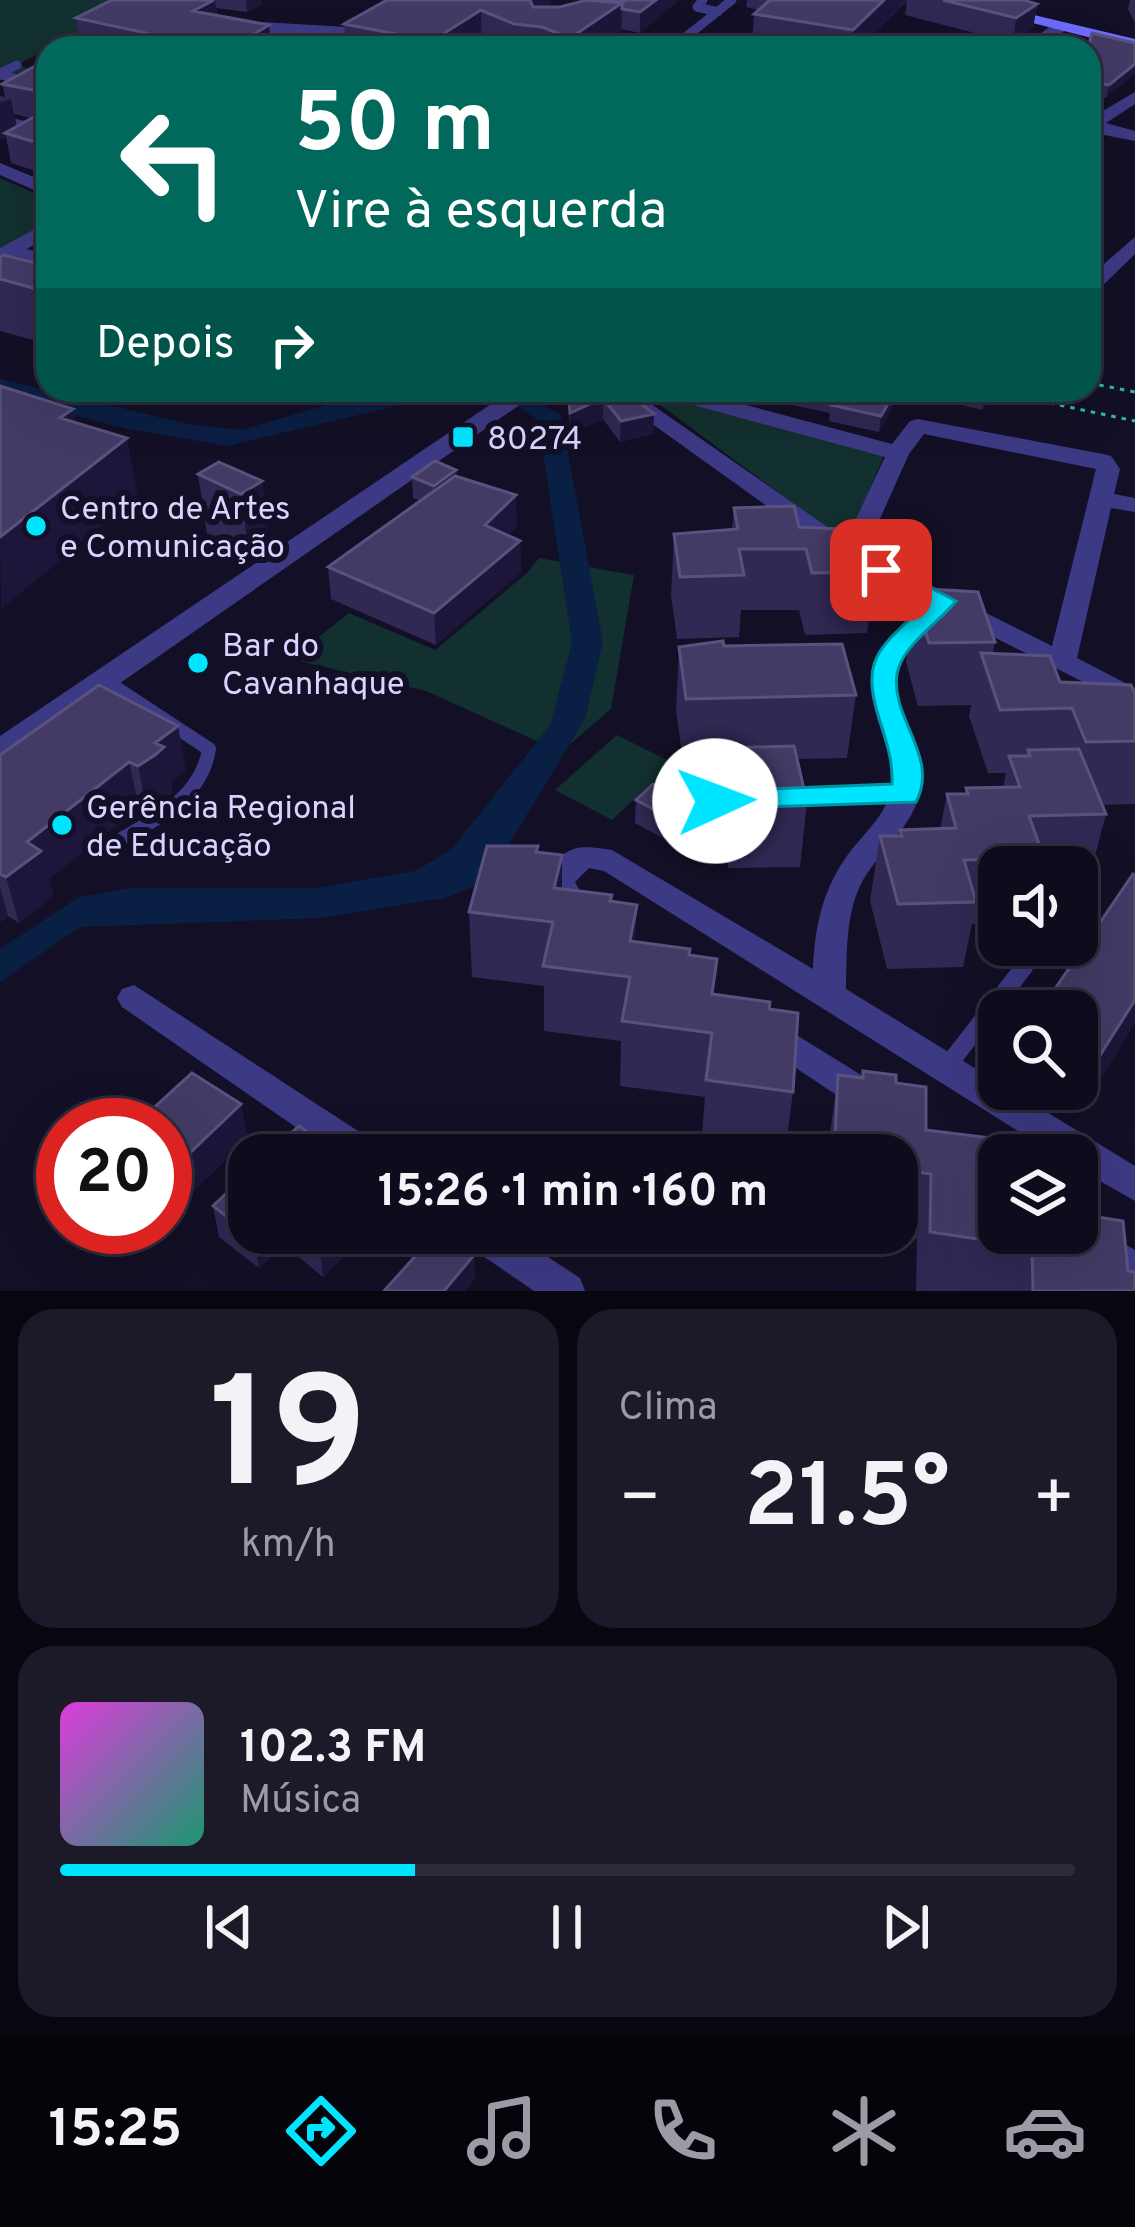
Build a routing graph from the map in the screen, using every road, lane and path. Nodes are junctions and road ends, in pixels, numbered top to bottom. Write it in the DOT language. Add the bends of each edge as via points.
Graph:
graph roads {
  1 [pos="703,0"];
  2 [pos="732,0"];
  3 [pos="950,0"];
  4 [pos="1008,0"];
  5 [pos="990,10"];
  6 [pos="718,12"];
  7 [pos="220,19"];
  8 [pos="381,23"];
  9 [pos="1062,26"];
  10 [pos="261,27"];
  11 [pos="567,29"];
  12 [pos="364,33"];
  13 [pos="282,36"];
  14 [pos="359,36"];
  15 [pos="606,36"];
  16 [pos="688,36"];
  17 [pos="1047,36"];
  18 [pos="1134,42"];
  19 [pos="17,65"];
  20 [pos="0,74"];
  21 [pos="36,83"];
  22 [pos="1135,97"];
  23 [pos="1101,118"];
  24 [pos="0,120"];
  25 [pos="36,128"];
  26 [pos="1101,128"];
  27 [pos="1135,136"];
  28 [pos="0,168"];
  29 [pos="36,184"];
  30 [pos="36,235"];
  31 [pos="1135,243"];
  32 [pos="6,253"];
  33 [pos="36,258"];
  34 [pos="1125,266"];
  35 [pos="1101,385"];
  36 [pos="1135,392"];
  37 [pos="511,402"];
  38 [pos="633,402"];
  39 [pos="709,402"];
  40 [pos="1045,402"];
  41 [pos="1135,421"];
  42 [pos="898,453"];
  43 [pos="1104,500"];
  44 [pos="1135,505"];
  45 [pos="851,554"];
  46 [pos="943,601"];
  47 [pos="1062,662"];
  48 [pos="104,680"];
  49 [pos="1135,699"];
  50 [pos="0,751"];
  51 [pos="906,794"];
  52 [pos="667,803"];
  53 [pos="106,848"];
  54 [pos="604,926"];
  55 [pos="1024,967"];
  56 [pos="134,998"];
  57 [pos="830,999"];
  58 [pos="742,1016"];
  59 [pos="945,1069"];
  60 [pos="900,1118"];
  61 [pos="334,1134"];
  62 [pos="1135,1185"];
  63 [pos="1098,1247"];
  64 [pos="511,1254"];
  65 [pos="1135,1271"];
  66 [pos="566,1291"];
  1 -- 6 [label="lane" via="697,8"];
  2 -- 6 [label="lane"];
  3 -- 5 [label="main road"];
  4 -- 5 [label="street"];
  5 -- 9 [label="main road"];
  6 -- 16 [label="lane"];
  7 -- 10 [label="street"];
  8 -- 12 [label="street"];
  9 -- 17 [label="street"];
  9 -- 18 [label="main road"];
  10 -- 12 [label="street"];
  10 -- 13 [label="street"];
  11 -- 15 [label="street"];
  12 -- 14 [label="street"];
  19 -- 20 [label="lane"];
  20 -- 21 [label="lane"];
  22 -- 23 [label="street"];
  24 -- 25 [label="lane"];
  26 -- 27 [label="street"];
  28 -- 29 [label="street"];
  30 -- 32 [label="street"];
  31 -- 34 [label="street"];
  32 -- 33 [label="lane"];
  35 -- 36 [label="path"];
  37 -- 48 [label="street"];
  38 -- 45 [label="street"];
  39 -- 42 [label="street"];
  40 -- 41 [label="path"];
  42 -- 43 [label="street" via="918,426 1103,461"];
  42 -- 45 [label="street"];
  43 -- 44 [label="street"];
  43 -- 47 [label="street"];
  45 -- 46 [label="street"];
  46 -- 47 [label="street"];
  46 -- 51 [label="street" via="894,651 873,692 908,763"];
  47 -- 49 [label="street"];
  48 -- 50 [label="street"];
  48 -- 53 [label="lane" via="208,749 209,760 192,792"];
  51 -- 52 [label="lane"];
  51 -- 57 [label="street" via="839,892"];
  54 -- 57 [label="street" via="559,889 582,856 612,861"];
  55 -- 59 [label="lane"];
  56 -- 61 [label="street"];
  57 -- 59 [label="street"];
  58 -- 60 [label="street"];
  59 -- 62 [label="street"];
  63 -- 65 [label="street"];
  64 -- 66 [label="street"];
}
